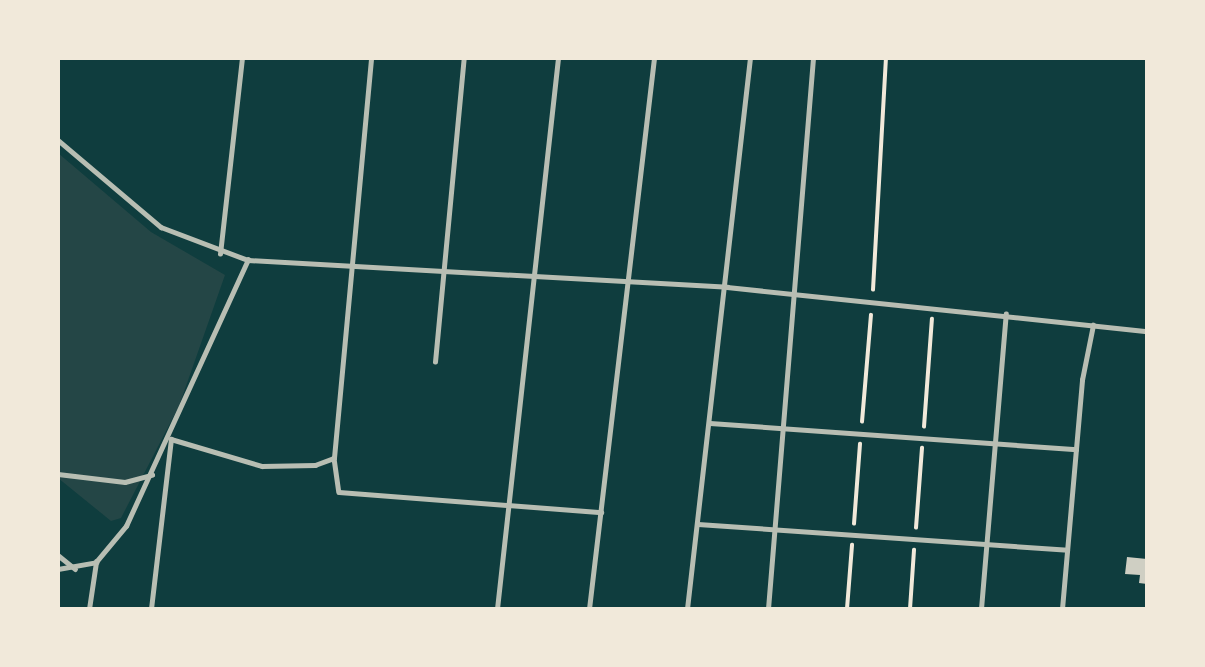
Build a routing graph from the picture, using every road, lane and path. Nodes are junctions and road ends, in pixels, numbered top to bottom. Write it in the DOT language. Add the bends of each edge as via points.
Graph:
graph roads {
  1 [pos="242,58"];
  2 [pos="371,58"];
  3 [pos="464,58"];
  4 [pos="558,58"];
  5 [pos="654,58"];
  6 [pos="750,58"];
  7 [pos="813,58"];
  8 [pos="886,58"];
  9 [pos="58,140"];
  10 [pos="220,254"];
  11 [pos="248,260"];
  12 [pos="349,267"];
  13 [pos="443,273"];
  14 [pos="533,278"];
  15 [pos="629,284"];
  16 [pos="727,287"];
  17 [pos="793,292"];
  18 [pos="872,301"];
  19 [pos="933,307"];
  20 [pos="1006,314"];
  21 [pos="1093,325"];
  22 [pos="1147,331"];
  23 [pos="435,362"];
  24 [pos="710,424"];
  25 [pos="782,429"];
  26 [pos="861,434"];
  27 [pos="923,438"];
  28 [pos="171,439"];
  29 [pos="995,443"];
  30 [pos="1076,449"];
  31 [pos="334,458"];
  32 [pos="58,474"];
  33 [pos="152,474"];
  34 [pos="508,504"];
  35 [pos="601,512"];
  36 [pos="698,523"];
  37 [pos="774,531"];
  38 [pos="853,538"];
  39 [pos="915,542"];
  40 [pos="986,547"];
  41 [pos="1067,550"];
  42 [pos="58,555"];
  43 [pos="96,562"];
  44 [pos="58,569"];
  45 [pos="75,569"];
  46 [pos="497,607"];
  47 [pos="89,609"];
  48 [pos="151,609"];
  49 [pos="422,609"];
  50 [pos="526,609"];
  51 [pos="589,609"];
  52 [pos="687,609"];
  53 [pos="768,609"];
  54 [pos="847,609"];
  55 [pos="910,609"];
  56 [pos="981,609"];
  57 [pos="1062,609"];
  1 -- 10 [label="lane"];
  2 -- 12 [label="lane"];
  3 -- 13 [label="lane"];
  4 -- 14 [label="lane"];
  5 -- 15 [label="lane"];
  6 -- 16 [label="lane"];
  7 -- 17 [label="lane"];
  8 -- 18 [label="path"];
  9 -- 10 [label="lane" via="162,227"];
  10 -- 11 [label="lane"];
  11 -- 12 [label="lane"];
  11 -- 28 [label="lane"];
  12 -- 13 [label="lane"];
  12 -- 31 [label="lane"];
  13 -- 14 [label="lane"];
  13 -- 23 [label="lane"];
  14 -- 15 [label="lane"];
  14 -- 34 [label="lane"];
  15 -- 16 [label="lane"];
  15 -- 35 [label="lane"];
  16 -- 17 [label="lane"];
  16 -- 24 [label="lane"];
  17 -- 18 [label="lane"];
  17 -- 25 [label="lane"];
  18 -- 19 [label="lane"];
  18 -- 26 [label="path"];
  19 -- 20 [label="lane"];
  19 -- 27 [label="path"];
  20 -- 21 [label="lane"];
  20 -- 29 [label="lane"];
  21 -- 22 [label="lane"];
  21 -- 30 [label="lane"];
  24 -- 25 [label="lane"];
  24 -- 36 [label="lane"];
  25 -- 26 [label="lane"];
  25 -- 37 [label="lane"];
  26 -- 27 [label="lane"];
  26 -- 38 [label="path"];
  27 -- 29 [label="lane"];
  27 -- 39 [label="path"];
  28 -- 31 [label="lane" via="262,466 315,466"];
  28 -- 33 [label="lane"];
  28 -- 48 [label="lane"];
  29 -- 30 [label="lane"];
  29 -- 40 [label="lane"];
  30 -- 41 [label="lane"];
  31 -- 34 [label="lane" via="339,492"];
  32 -- 33 [label="lane" via="125,482"];
  33 -- 43 [label="lane" via="126,526"];
  34 -- 35 [label="lane"];
  34 -- 46 [label="lane"];
  35 -- 51 [label="lane"];
  36 -- 37 [label="lane"];
  36 -- 52 [label="lane"];
  37 -- 38 [label="lane"];
  37 -- 53 [label="lane"];
  38 -- 39 [label="lane"];
  38 -- 54 [label="path"];
  39 -- 40 [label="lane"];
  39 -- 55 [label="path"];
  40 -- 41 [label="lane"];
  40 -- 56 [label="lane"];
  41 -- 57 [label="lane"];
  42 -- 45 [label="lane"];
  43 -- 45 [label="lane"];
  43 -- 47 [label="lane"];
  44 -- 45 [label="lane"];
  46 -- 49 [label="lane"];
  46 -- 50 [label="lane"];
}
